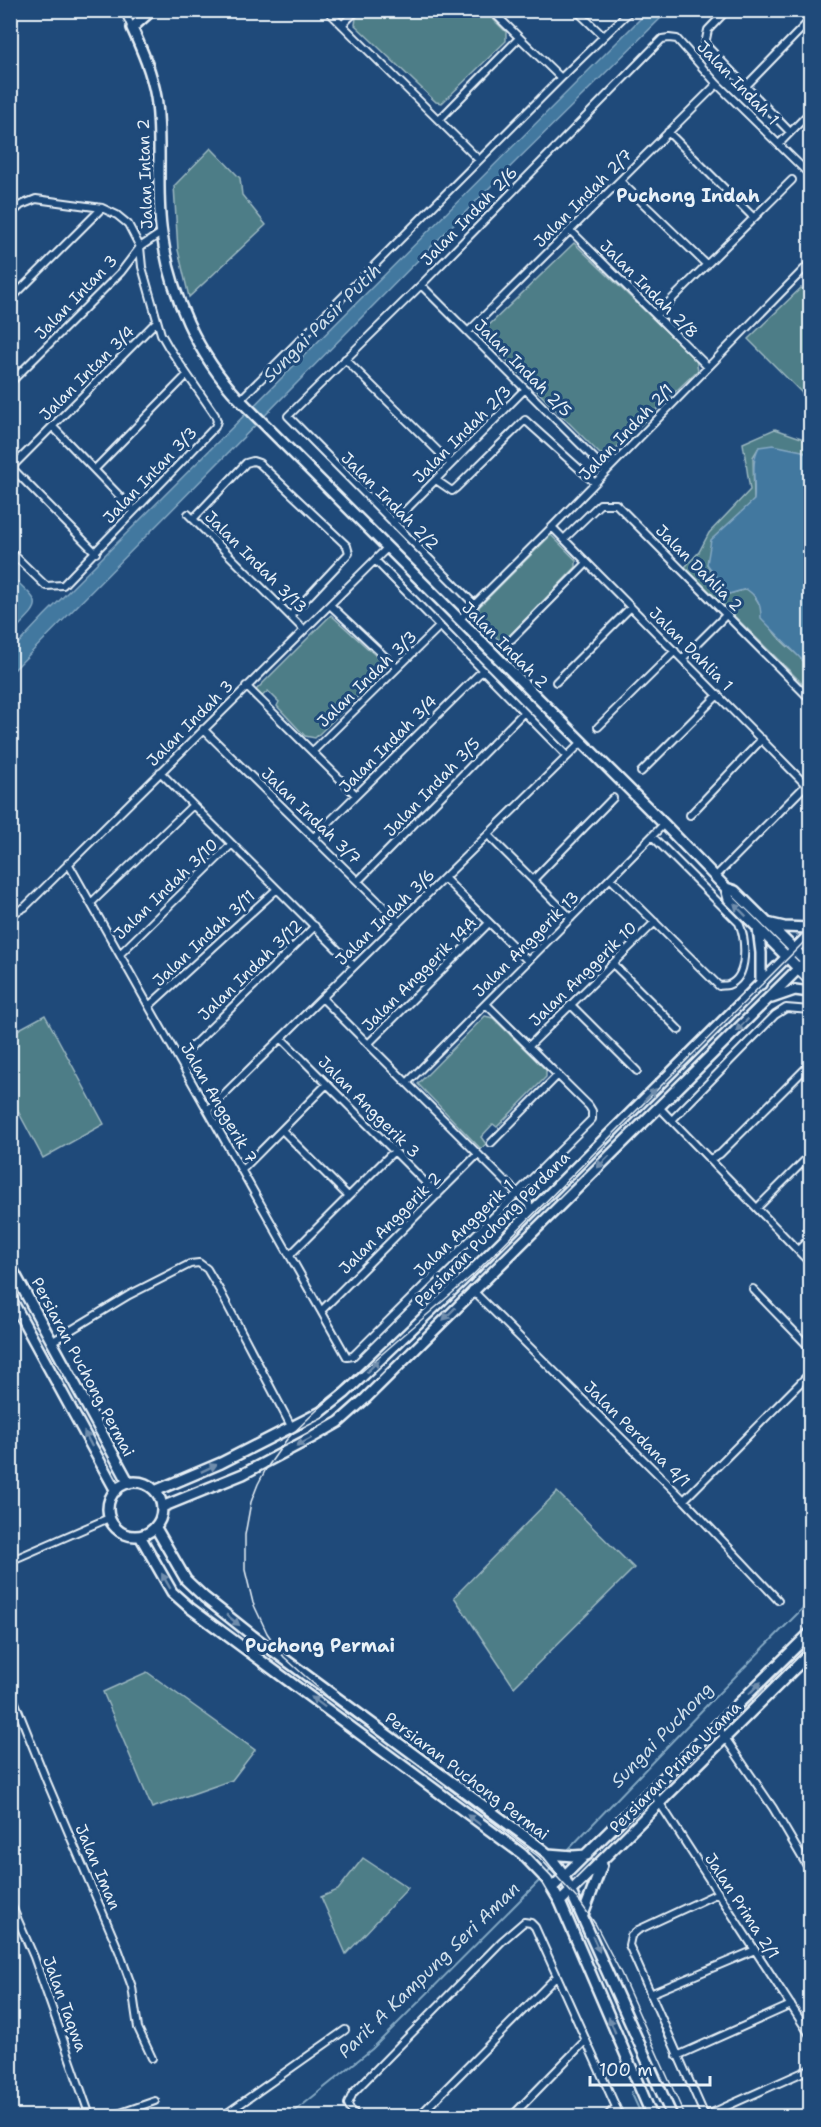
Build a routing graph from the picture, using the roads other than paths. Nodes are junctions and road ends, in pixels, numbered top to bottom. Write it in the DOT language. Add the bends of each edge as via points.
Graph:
graph roads {
  1 [pos="124,10"];
  2 [pos="152,10"];
  3 [pos="327,10"];
  4 [pos="357,10"];
  5 [pos="491,10"];
  6 [pos="576,10"];
  7 [pos="630,10"];
  8 [pos="727,10"];
  9 [pos="810,20"];
  10 [pos="342,26"];
  11 [pos="132,28"];
  12 [pos="603,36"];
  13 [pos="519,38"];
  14 [pos="669,38"];
  15 [pos="561,78"];
  16 [pos="717,84"];
  17 [pos="746,86"];
  18 [pos="810,112"];
  19 [pos="438,120"];
  20 [pos="668,132"];
  21 [pos="790,132"];
  22 [pos="779,144"];
  23 [pos="479,160"];
  24 [pos="810,175"];
  25 [pos="792,180"];
  26 [pos="620,181"];
  27 [pos="102,208"];
  28 [pos="10,215"];
  29 [pos="754,218"];
  30 [pos="570,230"];
  31 [pos="161,233"];
  32 [pos="140,247"];
  33 [pos="810,262"];
  34 [pos="707,265"];
  35 [pos="421,285"];
  36 [pos="10,300"];
  37 [pos="656,315"];
  38 [pos="157,321"];
  39 [pos="468,332"];
  40 [pos="345,359"];
  41 [pos="708,367"];
  42 [pos="187,375"];
  43 [pos="10,383"];
  44 [pos="525,389"];
  45 [pos="240,400"];
  46 [pos="288,416"];
  47 [pos="262,422"];
  48 [pos="53,427"];
  49 [pos="451,464"];
  50 [pos="11,468"];
  51 [pos="95,469"];
  52 [pos="607,471"];
  53 [pos="436,480"];
  54 [pos="595,483"];
  55 [pos="134,510"];
  56 [pos="393,523"];
  57 [pos="552,527"];
  58 [pos="564,539"];
  59 [pos="387,548"];
  60 [pos="10,551"];
  61 [pos="96,553"];
  62 [pos="375,560"];
  63 [pos="587,563"];
  64 [pos="474,604"];
  65 [pos="330,605"];
  66 [pos="631,608"];
  67 [pos="726,615"];
  68 [pos="290,616"];
  69 [pos="459,620"];
  70 [pos="440,626"];
  71 [pos="304,630"];
  72 [pos="512,639"];
  73 [pos="675,651"];
  74 [pos="682,659"];
  75 [pos="397,668"];
  76 [pos="483,670"];
  77 [pos="556,682"];
  78 [pos="246,686"];
  79 [pos="718,695"];
  80 [pos="810,699"];
  81 [pos="524,712"];
  82 [pos="598,727"];
  83 [pos="203,729"];
  84 [pos="762,740"];
  85 [pos="581,743"];
  86 [pos="313,751"];
  87 [pos="567,756"];
  88 [pos="160,772"];
  89 [pos="641,772"];
  90 [pos="808,787"];
  91 [pos="356,795"];
  92 [pos="613,798"];
  93 [pos="193,805"];
  94 [pos="690,815"];
  95 [pos="664,824"];
  96 [pos="488,835"];
  97 [pos="652,836"];
  98 [pos="313,838"];
  99 [pos="232,844"];
  100 [pos="68,863"];
  101 [pos="715,877"];
  102 [pos="444,878"];
  103 [pos="611,879"];
  104 [pos="533,880"];
  105 [pos="358,881"];
  106 [pos="277,889"];
  107 [pos="91,903"];
  108 [pos="10,915"];
  109 [pos="571,918"];
  110 [pos="399,922"];
  111 [pos="655,922"];
  112 [pos="489,923"];
  113 [pos="762,925"];
  114 [pos="315,926"];
  115 [pos="810,928"];
  116 [pos="810,934"];
  117 [pos="795,950"];
  118 [pos="120,954"];
  119 [pos="787,958"];
  120 [pos="528,961"];
  121 [pos="809,961"];
  122 [pos="613,964"];
  123 [pos="354,966"];
  124 [pos="798,969"];
  125 [pos="810,980"];
  126 [pos="761,984"];
  127 [pos="810,992"];
  128 [pos="322,998"];
  129 [pos="768,1000"];
  130 [pos="486,1004"];
  131 [pos="571,1005"];
  132 [pos="149,1006"];
  133 [pos="810,1010"];
  134 [pos="679,1029"];
  135 [pos="281,1038"];
  136 [pos="368,1044"];
  137 [pos="530,1045"];
  138 [pos="179,1059"];
  139 [pos="810,1064"];
  140 [pos="637,1071"];
  141 [pos="558,1076"];
  142 [pos="407,1083"];
  143 [pos="327,1084"];
  144 [pos="659,1107"];
  145 [pos="208,1110"];
  146 [pos="672,1120"];
  147 [pos="282,1130"];
  148 [pos="491,1143"];
  149 [pos="394,1151"];
  150 [pos="478,1154"];
  151 [pos="810,1155"];
  152 [pos="710,1159"];
  153 [pos="242,1170"];
  154 [pos="518,1194"];
  155 [pos="438,1195"];
  156 [pos="348,1196"];
  157 [pos="757,1208"];
  158 [pos="534,1210"];
  159 [pos="810,1238"];
  160 [pos="798,1250"];
  161 [pos="290,1255"];
  162 [pos="810,1263"];
  163 [pos="10,1265"];
  164 [pos="753,1289"];
  165 [pos="472,1290"];
  166 [pos="10,1297"];
  167 [pos="321,1311"];
  168 [pos="53,1341"];
  169 [pos="810,1347"];
  170 [pos="347,1357"];
  171 [pos="810,1373"];
  172 [pos="291,1426"];
  173 [pos="129,1483"];
  174 [pos="116,1491"];
  175 [pos="155,1491"];
  176 [pos="684,1500"];
  177 [pos="162,1507"];
  178 [pos="109,1518"];
  179 [pos="156,1528"];
  180 [pos="140,1536"];
  181 [pos="10,1561"];
  182 [pos="778,1600"];
  183 [pos="810,1633"];
  184 [pos="810,1653"];
  185 [pos="10,1690"];
  186 [pos="717,1726"];
  187 [pos="725,1738"];
  188 [pos="652,1791"];
  189 [pos="660,1804"];
  190 [pos="548,1854"];
  191 [pos="587,1854"];
  192 [pos="606,1858"];
  193 [pos="810,1871"];
  194 [pos="564,1876"];
  195 [pos="550,1883"];
  196 [pos="571,1891"];
  197 [pos="718,1893"];
  198 [pos="10,1902"];
  199 [pos="560,1902"];
  200 [pos="583,1915"];
  201 [pos="755,1950"];
  202 [pos="556,1976"];
  203 [pos="650,1994"];
  204 [pos="791,2005"];
  205 [pos="345,2030"];
  206 [pos="810,2035"];
  207 [pos="585,2041"];
  208 [pos="677,2056"];
  209 [pos="152,2058"];
  210 [pos="810,2069"];
  211 [pos="154,2101"];
  212 [pos="616,2107"];
  213 [pos="90,2116"];
  214 [pos="112,2116"];
  215 [pos="223,2116"];
  216 [pos="357,2116"];
  217 [pos="419,2116"];
  218 [pos="512,2116"];
  219 [pos="607,2116"];
  220 [pos="620,2116"];
  221 [pos="652,2116"];
  222 [pos="672,2116"];
  223 [pos="705,2116"];
  1 -- 11 [label="street, Jalan Intan 2"];
  2 -- 11 [label="main road"];
  3 -- 10 [label="street"];
  4 -- 10 [label="street"];
  5 -- 13 [label="street"];
  6 -- 12 [label="street"];
  7 -- 12 [label="street"];
  8 -- 17 [label="street" via="708,30 705,44"];
  9 -- 17 [label="street"];
  10 -- 19 [label="street"];
  11 -- 31 [label="main road, Jalan Intan 2" via="156,97"];
  12 -- 15 [label="street"];
  13 -- 15 [label="street"];
  13 -- 19 [label="street"];
  14 -- 16 [label="street, Jalan Indah 1" via="677,39"];
  14 -- 35 [label="street, Jalan Indah 2/6" via="662,39"];
  15 -- 23 [label="street"];
  16 -- 20 [label="street, Jalan Indah 2/7"];
  16 -- 22 [label="street, Jalan Indah 1"];
  17 -- 21 [label="street"];
  18 -- 21 [label="street"];
  19 -- 23 [label="street"];
  20 -- 26 [label="street, Jalan Indah 2/7"];
  20 -- 29 [label="street"];
  21 -- 22 [label="street"];
  22 -- 24 [label="street, Jalan Indah 1"];
  23 -- 45 [label="street"];
  25 -- 29 [label="street"];
  26 -- 30 [label="street, Jalan Indah 2/7"];
  26 -- 34 [label="street"];
  27 -- 28 [label="street" via="36,199"];
  27 -- 32 [label="street" via="128,224"];
  27 -- 36 [label="street"];
  29 -- 34 [label="street"];
  30 -- 37 [label="street, Jalan Indah 2/8"];
  30 -- 39 [label="street, Jalan Indah 2/7"];
  31 -- 32 [label="street, Jalan Intan 3"];
  31 -- 45 [label="main road, Jalan Intan 2" via="179,305 206,357"];
  32 -- 38 [label="street, Jalan Intan 3/3"];
  32 -- 43 [label="street, Jalan Intan 3" via="121,272"];
  33 -- 41 [label="street, Jalan Indah 2/1"];
  34 -- 37 [label="street"];
  35 -- 39 [label="street, Jalan Indah 2/5"];
  35 -- 40 [label="street, Jalan Indah 2/6"];
  37 -- 41 [label="street, Jalan Indah 2/8"];
  38 -- 42 [label="street, Jalan Intan 3/3"];
  38 -- 48 [label="street, Jalan Intan 3/4"];
  39 -- 44 [label="street, Jalan Indah 2/5"];
  40 -- 46 [label="street, Jalan Indah 2/6"];
  40 -- 49 [label="street"];
  41 -- 52 [label="street, Jalan Indah 2/1"];
  42 -- 51 [label="street"];
  42 -- 55 [label="street, Jalan Intan 3/3" via="215,416 215,427"];
  44 -- 49 [label="street, Jalan Indah 2/3"];
  44 -- 52 [label="street, Jalan Indah 2/5"];
  45 -- 47 [label="main road, Jalan Intan 2"];
  46 -- 56 [label="street, Jalan Indah 2/2"];
  47 -- 59 [label="main road, Jalan Indah 2"];
  48 -- 50 [label="street, Jalan Intan 3/4"];
  48 -- 51 [label="street"];
  49 -- 53 [label="street, Jalan Indah 2/3"];
  50 -- 61 [label="street"];
  51 -- 55 [label="street"];
  52 -- 54 [label="street, Jalan Indah 2/1"];
  53 -- 54 [label="street" via="448,490 456,489 525,420"];
  53 -- 56 [label="street, Jalan Indah 2/3"];
  54 -- 57 [label="street, Jalan Indah 2/1"];
  55 -- 61 [label="street, Jalan Intan 3/3"];
  56 -- 64 [label="street, Jalan Indah 2/2"];
  57 -- 58 [label="street, Jalan Dahlia 1"];
  57 -- 64 [label="street, Jalan Indah 2/1"];
  58 -- 63 [label="street, Jalan Dahlia 1"];
  58 -- 67 [label="street, Jalan Dahlia 2" via="600,504 616,504"];
  59 -- 62 [label="street, Jalan Indah 3"];
  59 -- 69 [label="main road, Jalan Indah 2"];
  60 -- 61 [label="street, Jalan Intan 3/3" via="46,586 54,587 63,585"];
  62 -- 65 [label="street, Jalan Indah 3"];
  62 -- 70 [label="street"];
  63 -- 66 [label="street, Jalan Dahlia 1"];
  63 -- 72 [label="street"];
  64 -- 69 [label="street, Jalan Indah 2/1"];
  65 -- 71 [label="street, Jalan Indah 3"];
  65 -- 75 [label="street"];
  66 -- 73 [label="street, Jalan Dahlia 1"];
  66 -- 77 [label="street"];
  67 -- 74 [label="street"];
  67 -- 80 [label="street, Jalan Dahlia 2"];
  68 -- 68 [label="street, Jalan Indah 3/13" via="349,553 347,546 260,463 253,461 191,516"];
  68 -- 71 [label="street, Jalan Indah 3/13"];
  69 -- 85 [label="main road, Jalan Indah 2"];
  70 -- 75 [label="street, Jalan Indah 3/3"];
  70 -- 76 [label="street"];
  71 -- 78 [label="street, Jalan Indah 3"];
  73 -- 74 [label="street, Jalan Dahlia 1"];
  73 -- 82 [label="street"];
  74 -- 79 [label="street, Jalan Dahlia 1"];
  75 -- 86 [label="street, Jalan Indah 3/3"];
  76 -- 81 [label="street"];
  76 -- 91 [label="street, Jalan Indah 3/4"];
  78 -- 83 [label="street, Jalan Indah 3"];
  78 -- 86 [label="street"];
  79 -- 84 [label="street, Jalan Dahlia 1"];
  79 -- 89 [label="street"];
  81 -- 87 [label="street"];
  81 -- 105 [label="street, Jalan Indah 3/5"];
  83 -- 88 [label="street, Jalan Indah 3"];
  83 -- 98 [label="street, Jalan Indah 3/7"];
  84 -- 90 [label="street, Jalan Dahlia 1"];
  84 -- 94 [label="street"];
  85 -- 87 [label="street, Jalan Indah 3/6"];
  85 -- 95 [label="main road, Jalan Indah 2"];
  86 -- 91 [label="street"];
  87 -- 96 [label="street, Jalan Indah 3/6"];
  88 -- 93 [label="street"];
  88 -- 100 [label="street, Jalan Indah 3"];
  90 -- 101 [label="street"];
  91 -- 98 [label="street, Jalan Indah 3/4"];
  92 -- 104 [label="street"];
  93 -- 99 [label="street"];
  93 -- 107 [label="street"];
  95 -- 97 [label="street, Jalan Anggerik 13"];
  95 -- 101 [label="main road, Jalan Indah 2"];
  96 -- 102 [label="street, Jalan Indah 3/6"];
  96 -- 104 [label="street"];
  97 -- 103 [label="street, Jalan Anggerik 13"];
  97 -- 111 [label="street" via="739,923 744,960 740,975 730,985 719,986"];
  98 -- 105 [label="street, Jalan Indah 3/7"];
  99 -- 106 [label="street"];
  99 -- 118 [label="street, Jalan Indah 3/10"];
  100 -- 107 [label="street, Jalan Anggerik 7"];
  100 -- 108 [label="street, Jalan Indah 3" via="24,907"];
  101 -- 113 [label="main road, Jalan Indah 2" via="735,891"];
  102 -- 110 [label="street, Jalan Indah 3/6"];
  102 -- 112 [label="street"];
  103 -- 109 [label="street, Jalan Anggerik 13"];
  103 -- 111 [label="street"];
  104 -- 109 [label="street"];
  105 -- 110 [label="street, Jalan Indah 3/7"];
  106 -- 114 [label="street"];
  106 -- 132 [label="street, Jalan Indah 3/11"];
  107 -- 118 [label="street, Jalan Anggerik 7"];
  109 -- 120 [label="street, Jalan Anggerik 13"];
  110 -- 123 [label="street, Jalan Indah 3/6"];
  111 -- 122 [label="street, Jalan Anggerik 10"];
  112 -- 120 [label="street"];
  112 -- 136 [label="street, Jalan Anggerik 14A"];
  113 -- 115 [label="main road"];
  113 -- 117 [label="main road, Jalan Indah 2"];
  113 -- 119 [label="main road, Jalan Indah 2"];
  113 -- 126 [label="main road"];
  114 -- 123 [label="street"];
  114 -- 138 [label="street, Jalan Indah 3/12"];
  116 -- 117 [label="main road, Persiaran Puchong Perdana"];
  117 -- 119 [label="main road, Persiaran Puchong Perdana"];
  117 -- 121 [label="main road, Jalan Indah 2"];
  118 -- 132 [label="street, Jalan Anggerik 7"];
  119 -- 124 [label="main road, Jalan Indah 2"];
  119 -- 126 [label="main road, Persiaran Puchong Perdana"];
  120 -- 130 [label="street, Jalan Anggerik 13"];
  121 -- 124 [label="main road, Persiaran Puchong Perdana"];
  122 -- 131 [label="street, Jalan Anggerik 10"];
  122 -- 134 [label="street"];
  123 -- 128 [label="street, Jalan Indah 3/6"];
  124 -- 125 [label="main road, Jalan Indah 2"];
  124 -- 129 [label="main road, Persiaran Puchong Perdana"];
  158 -- 126 [label="main road, Persiaran Puchong Perdana, one-way"];
  127 -- 129 [label="main road" via="795,990"];
  128 -- 135 [label="street, Jalan Indah 3/6"];
  128 -- 136 [label="street"];
  129 -- 144 [label="main road, Persiaran Puchong Perdana, one-way"];
  130 -- 137 [label="street"];
  130 -- 142 [label="street, Jalan Anggerik 13"];
  131 -- 137 [label="street, Jalan Anggerik 10"];
  131 -- 140 [label="street"];
  132 -- 138 [label="street, Jalan Anggerik 7"];
  133 -- 146 [label="street" via="786,1008 775,1016"];
  135 -- 143 [label="street, Jalan Anggerik 3"];
  135 -- 145 [label="street, Jalan Indah 3/6"];
  136 -- 142 [label="street"];
  137 -- 141 [label="street"];
  138 -- 145 [label="street, Jalan Anggerik 7"];
  139 -- 152 [label="street" via="720,1154"];
  141 -- 148 [label="street"];
  141 -- 154 [label="street, Jalan Anggerik 1" via="592,1111 592,1119"];
  142 -- 150 [label="street"];
  143 -- 147 [label="street"];
  143 -- 149 [label="street, Jalan Anggerik 3"];
  144 -- 146 [label="street"];
  144 -- 165 [label="main road, Persiaran Puchong Perdana, one-way"];
  145 -- 153 [label="street, Jalan Anggerik 7"];
  146 -- 152 [label="street"];
  147 -- 153 [label="street"];
  147 -- 156 [label="street"];
  149 -- 155 [label="street, Jalan Anggerik 3"];
  149 -- 156 [label="street"];
  150 -- 154 [label="street"];
  150 -- 155 [label="street, Jalan Anggerik 2"];
  151 -- 157 [label="street"];
  152 -- 157 [label="street"];
  153 -- 161 [label="street, Jalan Anggerik 7"];
  154 -- 158 [label="street"];
  154 -- 170 [label="street, Jalan Anggerik 1" via="353,1356"];
  155 -- 167 [label="street, Jalan Anggerik 2"];
  156 -- 161 [label="street"];
  157 -- 160 [label="street"];
  172 -- 158 [label="main road, Persiaran Puchong Perdana, one-way" via="321,1412 345,1393"];
  159 -- 160 [label="street"];
  160 -- 162 [label="street"];
  161 -- 167 [label="street, Jalan Anggerik 7"];
  163 -- 168 [label="main road, Persiaran Puchong Permai"];
  164 -- 169 [label="street"];
  165 -- 176 [label="street, Jalan Perdana 4/1"];
  165 -- 177 [label="main road, Persiaran Puchong Perdana, one-way" via="339,1422 243,1474"];
  174 -- 166 [label="main road, Persiaran Puchong Permai, one-way"];
  167 -- 170 [label="street, Jalan Anggerik 7"];
  168 -- 172 [label="street" via="129,1295 199,1263 220,1292"];
  168 -- 173 [label="main road, Persiaran Puchong Permai"];
  171 -- 176 [label="street"];
  175 -- 172 [label="main road, Persiaran Puchong Perdana, one-way" via="206,1470"];
  173 -- 174 [label="main road"];
  173 -- 175 [label="main road" via="143,1484"];
  174 -- 178 [label="main road" via="109,1504"];
  175 -- 177 [label="main road"];
  176 -- 182 [label="street, Jalan Perdana 4/1"];
  177 -- 179 [label="main road"];
  178 -- 180 [label="main road" via="118,1531"];
  178 -- 181 [label="street"];
  179 -- 180 [label="main road"];
  179 -- 190 [label="main road, Persiaran Puchong Permai, one-way" via="186,1580 204,1597"];
  195 -- 180 [label="main road, Persiaran Puchong Permai, one-way" via="522,1854 190,1608 172,1592"];
  186 -- 183 [label="main road, Persiaran Prima Utama, one-way"];
  184 -- 187 [label="main road, Persiaran Prima Utama"];
  185 -- 209 [label="street, Jalan Iman" via="119,1951 132,1987 138,2028"];
  186 -- 187 [label="street"];
  186 -- 188 [label="main road, Persiaran Prima Utama"];
  187 -- 189 [label="main road, Persiaran Prima Utama"];
  187 -- 193 [label="street"];
  188 -- 189 [label="street, Jalan Prima 2/1"];
  188 -- 191 [label="main road, Persiaran Prima Utama"];
  189 -- 192 [label="main road, Persiaran Prima Utama"];
  189 -- 197 [label="street, Jalan Prima 2/1"];
  190 -- 191 [label="main road"];
  190 -- 194 [label="main road, Persiaran Puchong Permai"];
  191 -- 194 [label="main road, Persiaran Prima Utama"];
  192 -- 196 [label="main road, Persiaran Prima Utama"];
  192 -- 200 [label="main road"];
  194 -- 195 [label="main road, Persiaran Prima Utama"];
  194 -- 196 [label="main road, Persiaran Puchong Permai"];
  195 -- 199 [label="main road, Persiaran Puchong Permai"];
  196 -- 199 [label="main road, Persiaran Prima Utama"];
  196 -- 200 [label="main road, Persiaran Puchong Permai"];
  197 -- 201 [label="street, Jalan Prima 2/1"];
  197 -- 203 [label="street" via="631,1936 629,1945"];
  198 -- 213 [label="street, Jalan Taqwa" via="34,1957"];
  221 -- 199 [label="main road, Persiaran Puchong Permai, one-way"];
  200 -- 222 [label="main road, Persiaran Puchong Permai, one-way"];
  201 -- 203 [label="street"];
  201 -- 204 [label="street, Jalan Prima 2/1"];
  202 -- 207 [label="street"];
  202 -- 216 [label="street" via="535,1927 531,1923 520,1924 353,2093 348,2104"];
  202 -- 217 [label="street"];
  203 -- 208 [label="street"];
  204 -- 206 [label="street, Jalan Prima 2/1"];
  204 -- 208 [label="street"];
  205 -- 215 [label="street"];
  207 -- 212 [label="street"];
  207 -- 218 [label="street"];
  208 -- 223 [label="street"];
  210 -- 223 [label="street"];
  211 -- 214 [label="street"];
  212 -- 219 [label="street"];
  212 -- 220 [label="street"];
}
